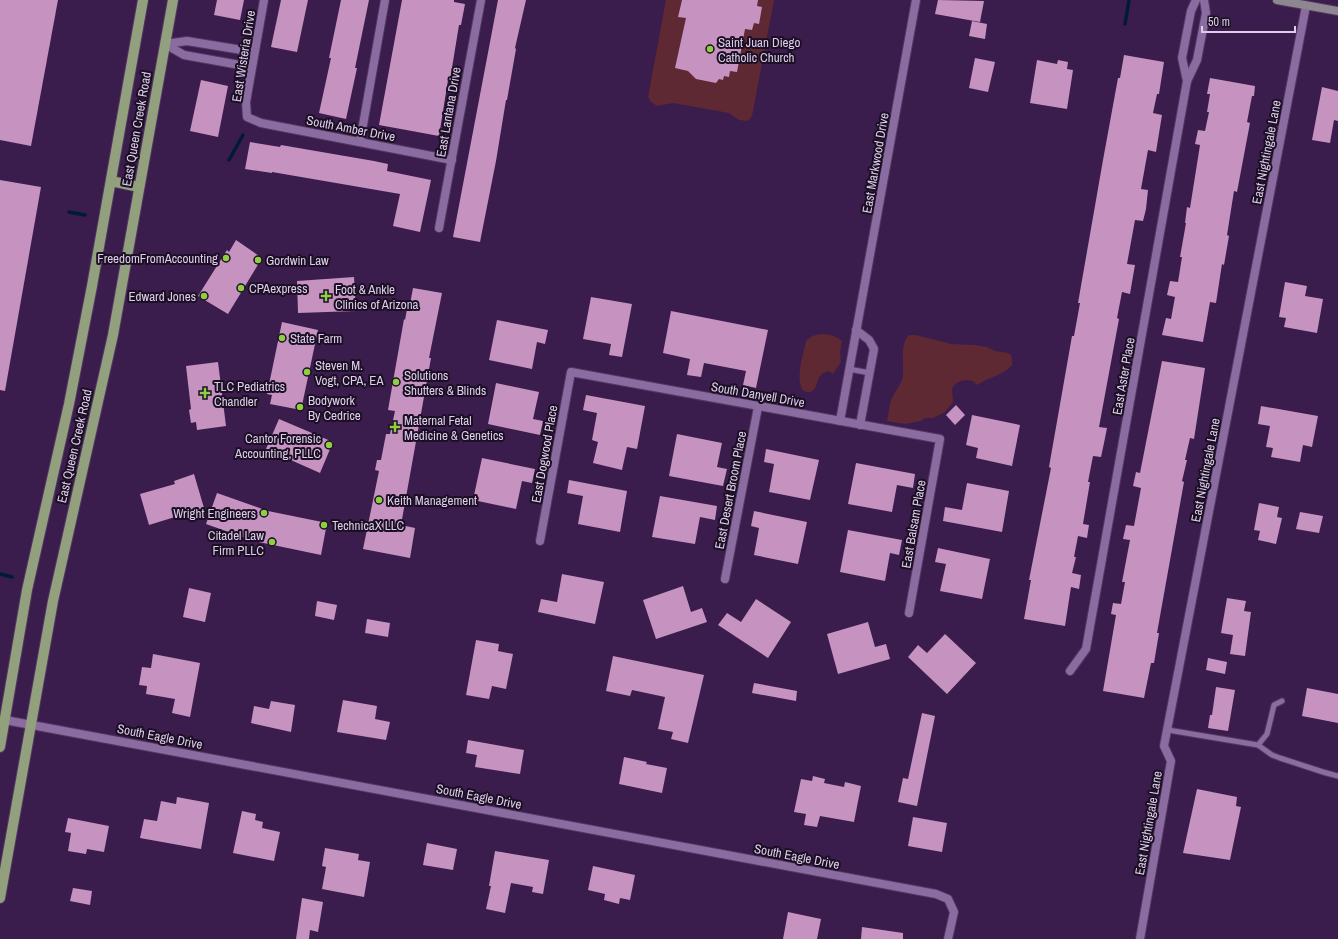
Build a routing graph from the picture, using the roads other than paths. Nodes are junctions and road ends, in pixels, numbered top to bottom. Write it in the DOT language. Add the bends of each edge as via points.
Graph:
graph roads {
  1 [pos="143,0"];
  2 [pos="173,0"];
  3 [pos="264,0"];
  4 [pos="385,0"];
  5 [pos="481,0"];
  6 [pos="916,0"];
  7 [pos="1196,0"];
  8 [pos="1204,0"];
  9 [pos="1277,0"];
  10 [pos="1306,6"];
  11 [pos="1338,11"];
  12 [pos="165,44"];
  13 [pos="220,46"];
  14 [pos="1184,46"];
  15 [pos="1199,49"];
  16 [pos="254,52"];
  17 [pos="217,61"];
  18 [pos="251,68"];
  19 [pos="1187,81"];
  20 [pos="247,116"];
  21 [pos="360,142"];
  22 [pos="452,160"];
  23 [pos="111,181"];
  24 [pos="139,187"];
  25 [pos="439,228"];
  26 [pos="856,330"];
  27 [pos="849,369"];
  28 [pos="571,372"];
  29 [pos="870,373"];
  30 [pos="758,407"];
  31 [pos="840,421"];
  32 [pos="860,425"];
  33 [pos="940,439"];
  34 [pos="540,541"];
  35 [pos="725,579"];
  36 [pos="908,613"];
  37 [pos="1070,671"];
  38 [pos="1282,701"];
  39 [pos="5,720"];
  40 [pos="31,724"];
  41 [pos="1168,730"];
  42 [pos="1258,744"];
  43 [pos="0,747"];
  44 [pos="1338,776"];
  45 [pos="0,898"];
  46 [pos="948,939"];
  47 [pos="1140,939"];
  1 -- 23 [label="main road, East Queen Creek Road"];
  2 -- 12 [label="main road, East Queen Creek Road"];
  3 -- 16 [label="street, East Wisteria Drive"];
  4 -- 21 [label="street"];
  5 -- 22 [label="street, East Lantana Drive"];
  6 -- 26 [label="street, East Markwood Drive"];
  7 -- 14 [label="street, East Aster Place" via="1191,11"];
  8 -- 15 [label="street, East Aster Place" via="1206,14"];
  9 -- 10 [label="main road"];
  10 -- 11 [label="main road"];
  10 -- 41 [label="street, East Nightingale Lane"];
  12 -- 13 [label="street" via="187,41"];
  12 -- 17 [label="street" via="184,55"];
  12 -- 24 [label="main road, East Queen Creek Road"];
  13 -- 16 [label="street"];
  13 -- 17 [label="street"];
  14 -- 15 [label="street"];
  14 -- 19 [label="street, East Aster Place" via="1182,58"];
  15 -- 19 [label="street, East Aster Place"];
  16 -- 18 [label="street, East Wisteria Drive"];
  17 -- 18 [label="street"];
  18 -- 20 [label="street, East Wisteria Drive" via="246,102"];
  19 -- 37 [label="street, East Aster Place" via="1086,649"];
  20 -- 21 [label="street, South Amber Drive" via="261,123"];
  21 -- 22 [label="street, South Amber Drive"];
  22 -- 25 [label="street, East Lantana Drive"];
  23 -- 24 [label="main road"];
  23 -- 39 [label="main road, East Queen Creek Road" via="69,404 27,590"];
  24 -- 40 [label="main road, East Queen Creek Road" via="113,335 54,595"];
  26 -- 27 [label="street, East Markwood Drive"];
  26 -- 29 [label="street" via="869,340 874,349"];
  27 -- 29 [label="lane"];
  27 -- 31 [label="street, East Markwood Drive"];
  28 -- 30 [label="street, South Danyell Drive"];
  28 -- 34 [label="street, East Dogwood Place"];
  29 -- 32 [label="street"];
  30 -- 31 [label="street, South Danyell Drive"];
  30 -- 35 [label="street, East Desert Broom Place"];
  31 -- 32 [label="street, South Danyell Drive"];
  32 -- 33 [label="street, South Danyell Drive"];
  33 -- 36 [label="street, East Balsam Place"];
  38 -- 42 [label="lane" via="1274,704 1267,734"];
  39 -- 40 [label="street, South Eagle Drive"];
  39 -- 43 [label="main road, East Queen Creek Road"];
  40 -- 45 [label="main road, East Queen Creek Road"];
  40 -- 46 [label="street, South Eagle Drive" via="936,894 948,899 954,912"];
  41 -- 42 [label="lane"];
  41 -- 47 [label="street, East Nightingale Lane" via="1164,746 1171,760"];
  42 -- 44 [label="lane" via="1272,755"];
}
